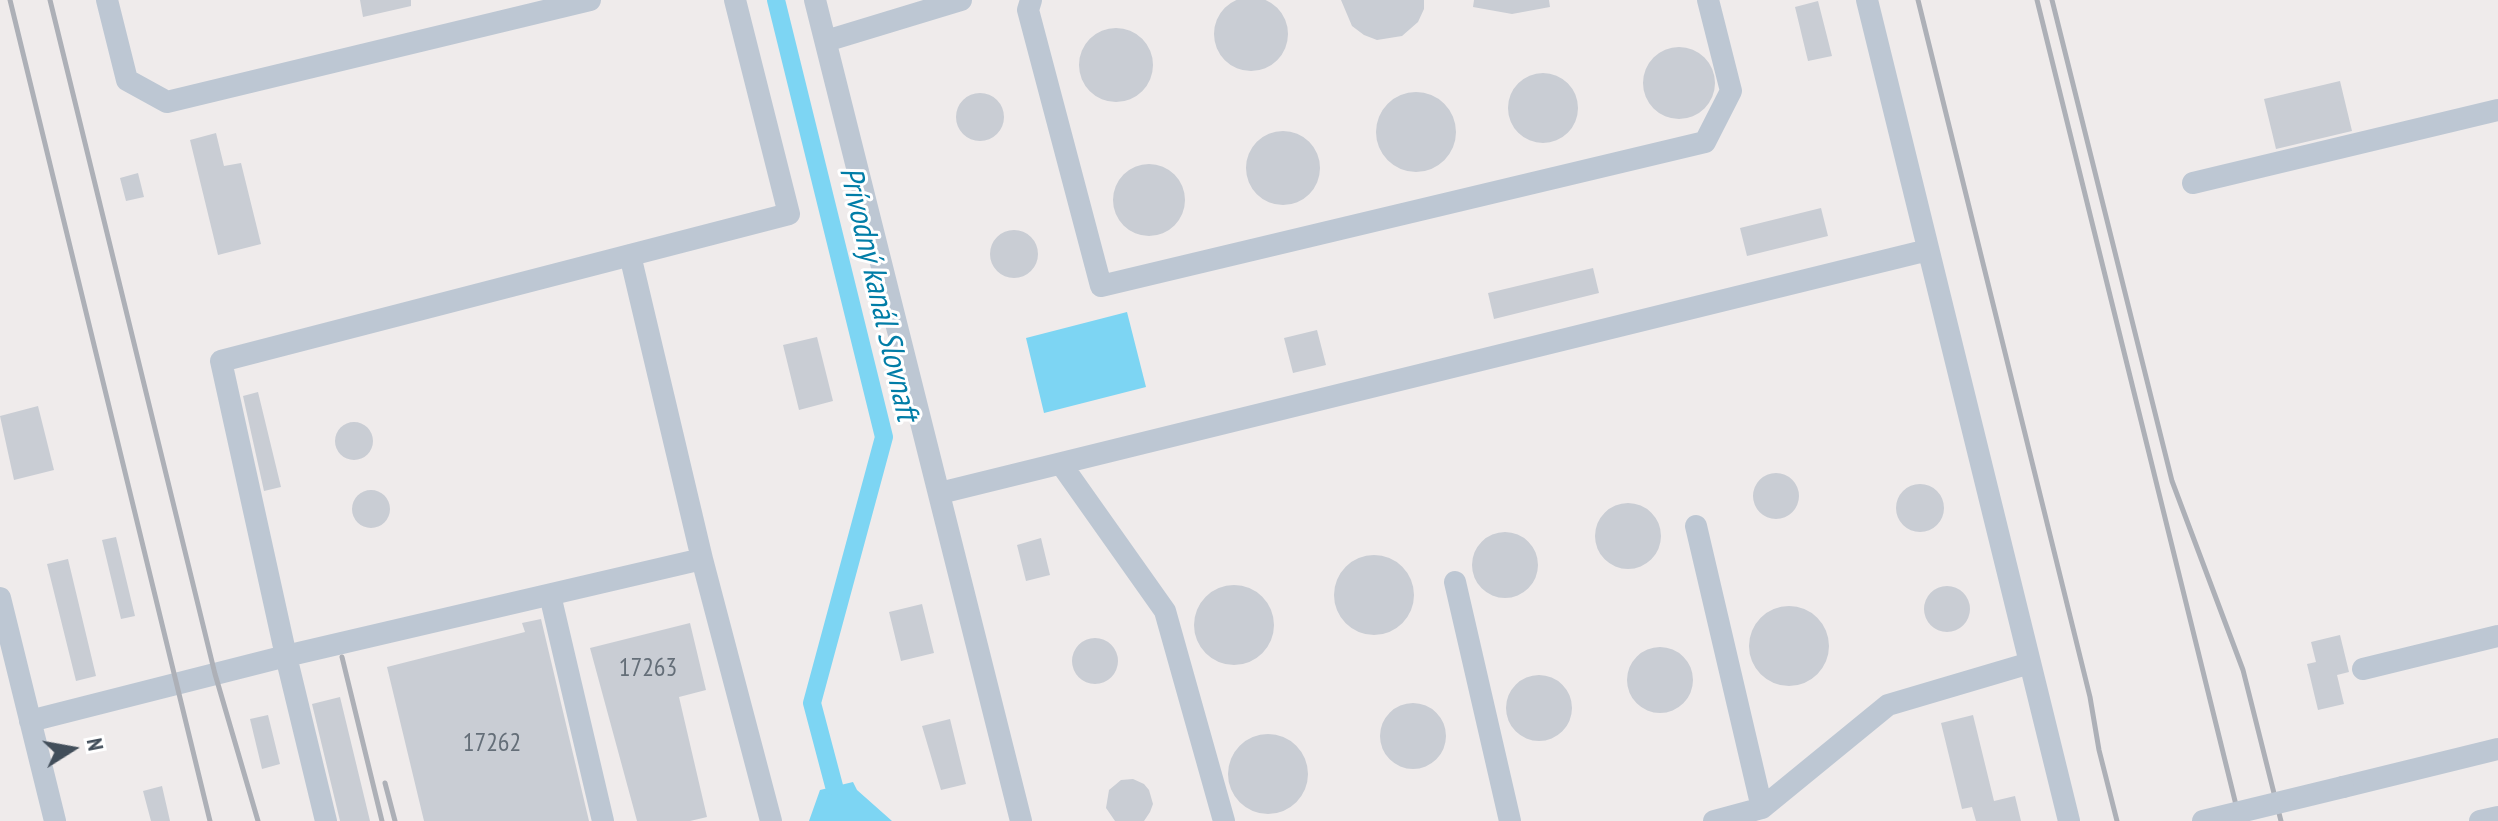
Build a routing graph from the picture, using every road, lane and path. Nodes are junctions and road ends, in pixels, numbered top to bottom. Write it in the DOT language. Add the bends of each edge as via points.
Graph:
graph roads {
  1 [pos="107,0"];
  2 [pos="590,0"];
  3 [pos="735,0"];
  4 [pos="815,0"];
  5 [pos="961,0"];
  6 [pos="1031,0"];
  7 [pos="1708,0"];
  8 [pos="1867,0"];
  9 [pos="826,41"];
  10 [pos="2498,110"];
  11 [pos="2193,183"];
  12 [pos="1928,250"];
  13 [pos="630,255"];
  14 [pos="1061,464"];
  15 [pos="940,493"];
  16 [pos="1696,526"];
  17 [pos="702,559"];
  18 [pos="1455,582"];
  19 [pos="550,595"];
  20 [pos="0,598"];
  21 [pos="2498,636"];
  22 [pos="286,656"];
  23 [pos="2030,663"];
  24 [pos="2363,669"];
  25 [pos="10,680"];
  26 [pos="30,721"];
  27 [pos="2498,749"];
  28 [pos="1762,808"];
  29 [pos="2498,817"];
  30 [pos="55,821"];
  31 [pos="326,821"];
  32 [pos="603,821"];
  33 [pos="771,821"];
  34 [pos="1021,821"];
  35 [pos="1224,821"];
  36 [pos="1510,821"];
  37 [pos="1714,821"];
  38 [pos="2069,821"];
  39 [pos="2203,821"];
  40 [pos="2480,821"];
  1 -- 2 [label="lane" via="127,80 167,102"];
  3 -- 13 [label="lane" via="789,214"];
  4 -- 9 [label="lane"];
  5 -- 9 [label="lane"];
  6 -- 7 [label="lane" via="1028,10 1101,286 1705,142 1731,91"];
  8 -- 12 [label="lane"];
  9 -- 15 [label="lane"];
  10 -- 11 [label="lane"];
  12 -- 14 [label="lane"];
  12 -- 23 [label="lane"];
  13 -- 17 [label="lane"];
  13 -- 22 [label="lane" via="221,361"];
  14 -- 15 [label="lane"];
  14 -- 35 [label="lane" via="1165,611"];
  15 -- 34 [label="lane"];
  16 -- 28 [label="lane"];
  17 -- 19 [label="lane"];
  17 -- 33 [label="lane"];
  18 -- 36 [label="lane"];
  19 -- 22 [label="lane"];
  19 -- 32 [label="lane"];
  20 -- 25 [label="lane"];
  21 -- 24 [label="lane"];
  22 -- 26 [label="lane"];
  22 -- 31 [label="lane"];
  23 -- 28 [label="lane" via="1888,705"];
  23 -- 38 [label="lane"];
  25 -- 26 [label="lane"];
  26 -- 30 [label="lane"];
  27 -- 39 [label="lane, bridge"];
  28 -- 37 [label="lane"];
  29 -- 40 [label="lane"];
}
